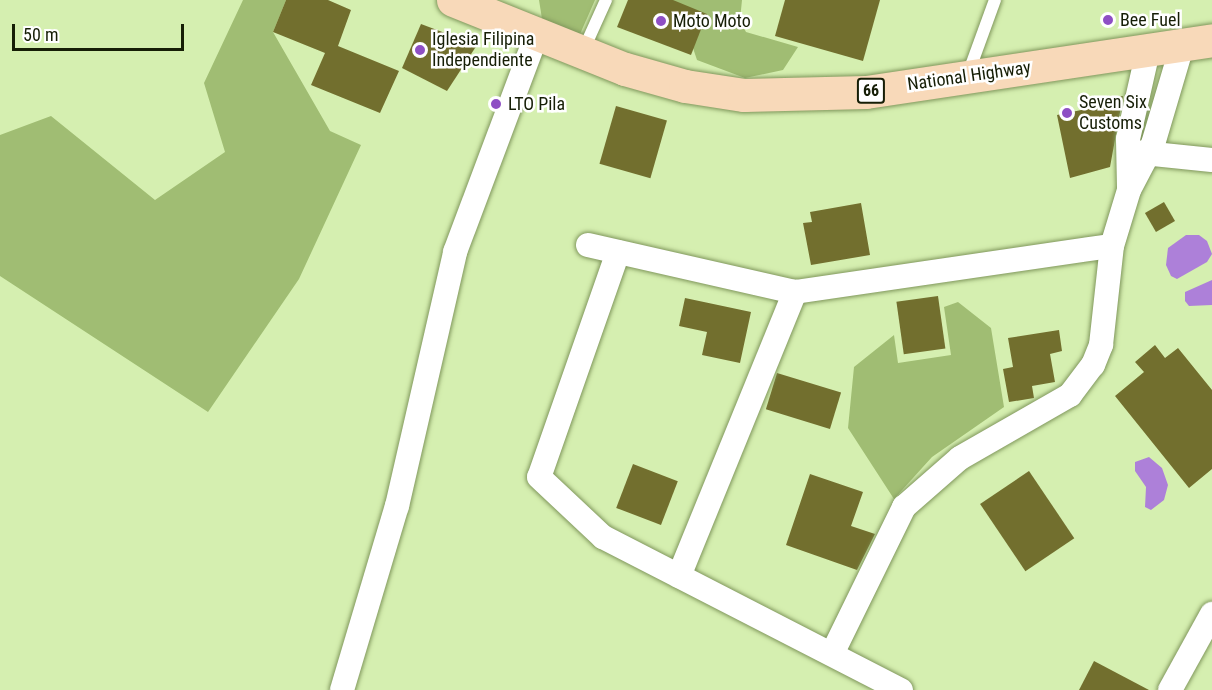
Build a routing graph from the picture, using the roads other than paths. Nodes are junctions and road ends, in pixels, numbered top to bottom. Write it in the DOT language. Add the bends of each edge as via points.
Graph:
graph roads {
  1 [pos="453,0"];
  2 [pos="606,0"];
  3 [pos="995,0"];
  4 [pos="500,9"];
  5 [pos="536,36"];
  6 [pos="1197,43"];
  7 [pos="1148,51"];
  8 [pos="582,55"];
  9 [pos="968,75"];
  10 [pos="1138,153"];
  11 [pos="1212,160"];
  12 [pos="588,245"];
  13 [pos="1112,246"];
  14 [pos="618,252"];
  15 [pos="795,291"];
  16 [pos="679,576"];
  17 [pos="1212,614"];
  18 [pos="832,654"];
  19 [pos="342,690"];
  20 [pos="901,690"];
  21 [pos="1170,690"];
  1 -- 4 [label="main road, National Highway / 66"];
  2 -- 8 [label="lane"];
  3 -- 9 [label="lane"];
  4 -- 5 [label="main road, National Highway / 66"];
  5 -- 8 [label="main road, National Highway / 66"];
  5 -- 19 [label="street" via="455,252 397,506"];
  6 -- 7 [label="main road, National Highway / 66"];
  6 -- 10 [label="street"];
  7 -- 9 [label="main road, National Highway / 66"];
  7 -- 10 [label="street"];
  8 -- 9 [label="main road, National Highway / 66" via="685,86 744,95 866,92"];
  10 -- 11 [label="street"];
  10 -- 13 [label="street"];
  12 -- 14 [label="street"];
  13 -- 15 [label="street"];
  13 -- 18 [label="street" via="1101,345 1085,380 1070,395 960,459 904,507"];
  14 -- 15 [label="street"];
  14 -- 16 [label="street" via="539,477 603,537"];
  15 -- 16 [label="street"];
  16 -- 18 [label="street"];
  17 -- 21 [label="street"];
  18 -- 20 [label="street"];
}
